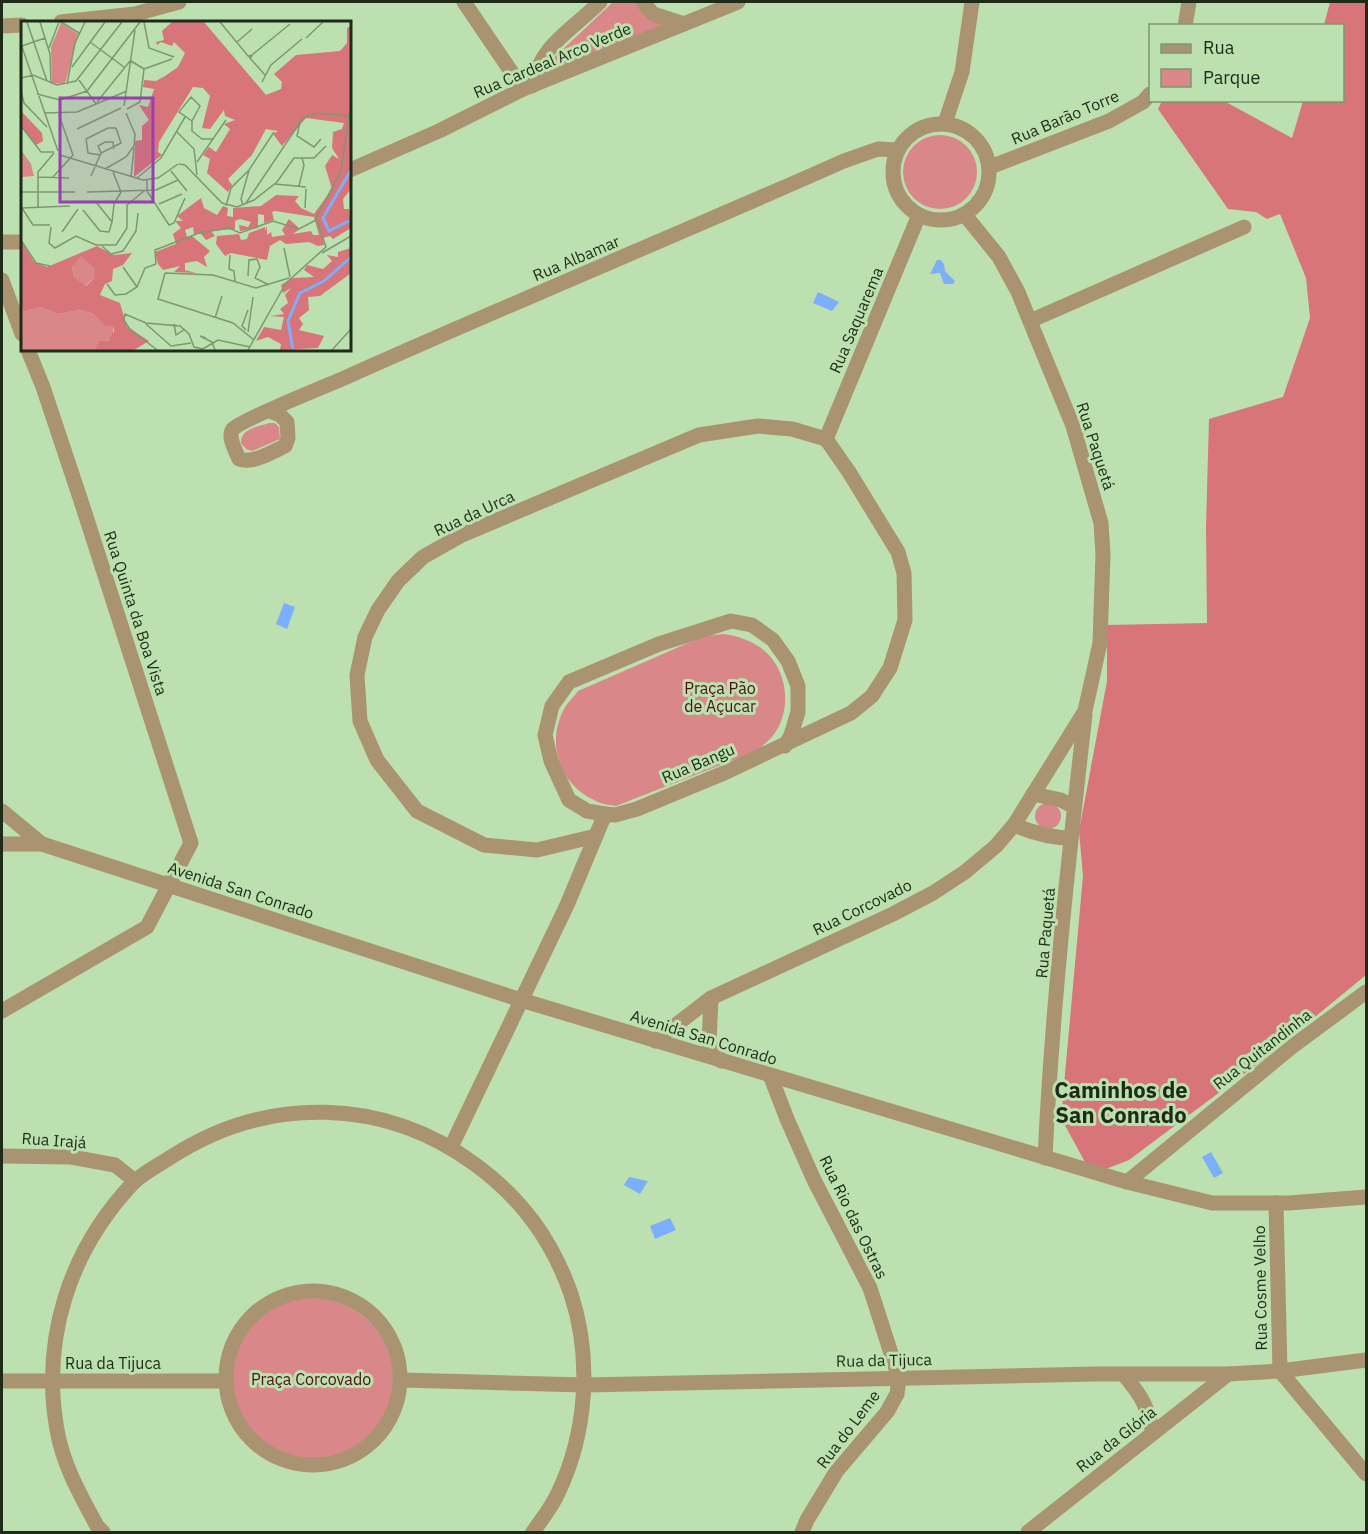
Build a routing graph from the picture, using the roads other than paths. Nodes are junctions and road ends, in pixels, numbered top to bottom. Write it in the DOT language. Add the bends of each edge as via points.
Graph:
graph roads {
  1 [pos="179,2"];
  2 [pos="464,2"];
  3 [pos="600,2"];
  4 [pos="643,2"];
  5 [pos="738,2"];
  6 [pos="972,2"];
  7 [pos="1189,2"];
  8 [pos="70,21"];
  9 [pos="684,24"];
  10 [pos="1185,24"];
  11 [pos="21,25"];
  12 [pos="2,26"];
  13 [pos="527,87"];
  14 [pos="1149,95"];
  15 [pos="945,123"];
  16 [pos="898,150"];
  17 [pos="990,167"];
  18 [pos="351,170"];
  19 [pos="920,215"];
  20 [pos="965,215"];
  21 [pos="1244,227"];
  22 [pos="2,242"];
  23 [pos="21,242"];
  24 [pos="2,280"];
  25 [pos="1030,321"];
  26 [pos="21,331"];
  27 [pos="28,351"];
  28 [pos="270,411"];
  29 [pos="826,439"];
  30 [pos="1085,711"];
  31 [pos="785,746"];
  32 [pos="1033,794"];
  33 [pos="1074,807"];
  34 [pos="2,811"];
  35 [pos="605,814"];
  36 [pos="1014,825"];
  37 [pos="596,836"];
  38 [pos="1071,838"];
  39 [pos="2,844"];
  40 [pos="42,844"];
  41 [pos="169,886"];
  42 [pos="1366,992"];
  43 [pos="711,998"];
  44 [pos="521,1000"];
  45 [pos="2,1011"];
  46 [pos="655,1041"];
  47 [pos="720,1061"];
  48 [pos="770,1075"];
  49 [pos="451,1147"];
  50 [pos="2,1156"];
  51 [pos="1045,1158"];
  52 [pos="135,1181"];
  53 [pos="1127,1182"];
  54 [pos="1366,1197"];
  55 [pos="1276,1203"];
  56 [pos="1366,1360"];
  57 [pos="1280,1371"];
  58 [pos="1228,1374"];
  59 [pos="1124,1375"];
  60 [pos="899,1378"];
  61 [pos="402,1380"];
  62 [pos="2,1381"];
  63 [pos="52,1381"];
  64 [pos="224,1381"];
  65 [pos="585,1385"];
  66 [pos="1153,1433"];
  67 [pos="1366,1474"];
  68 [pos="103,1533"];
  69 [pos="533,1533"];
  70 [pos="802,1533"];
  71 [pos="1028,1533"];
  1 -- 8 [label="street" via="135,14"];
  2 -- 13 [label="street"];
  3 -- 13 [label="street" via="547,49"];
  4 -- 9 [label="street" via="653,14"];
  5 -- 9 [label="street, Rua Cardeal Arco Verde"];
  6 -- 15 [label="street" via="962,72"];
  7 -- 10 [label="street"];
  9 -- 13 [label="street, Rua Cardeal Arco Verde"];
  11 -- 12 [label="street"];
  13 -- 18 [label="street, Rua Cardeal Arco Verde"];
  14 -- 17 [label="street, Rua Barão Torre" via="1109,121"];
  15 -- 16 [label="street" via="918,129"];
  15 -- 17 [label="street" via="964,129 980,142"];
  16 -- 19 [label="street" via="893,164 895,187 907,206"];
  16 -- 28 [label="street, Rua Albamar" via="878,148 844,161"];
  17 -- 20 [label="street" via="985,195"];
  19 -- 20 [label="street" via="942,220"];
  19 -- 29 [label="street, Rua Saquarema"];
  20 -- 25 [label="street, Rua Paquetá" via="999,257"];
  21 -- 25 [label="street"];
  22 -- 23 [label="street"];
  24 -- 26 [label="street"];
  25 -- 30 [label="street, Rua Paquetá" via="1073,426 1101,522 1100,643"];
  27 -- 41 [label="street, Rua Quinta da Boa Vista" via="191,843"];
  29 -- 31 [label="street, Rua Bangu" via="898,552 904,573 905,620 890,668 872,696 851,713"];
  29 -- 37 [label="street, Rua da Urca" via="792,429 758,426 699,435 462,535 423,557 398,581 378,610 365,637 357,675 360,720 377,760 417,811 484,845 537,850"];
  30 -- 32 [label="street, Rua Paquetá"];
  30 -- 33 [label="street, Rua Paquetá"];
  31 -- 35 [label="street, Rua Bangu" via="637,809"];
  31 -- 35 [label="street" via="798,712 798,686 788,661 773,640 752,625 731,621 659,644 569,682 552,706 545,735 551,761 569,800"];
  32 -- 33 [label="street"];
  32 -- 36 [label="street, Rua Paquetá"];
  33 -- 38 [label="street, Rua Paquetá"];
  34 -- 40 [label="street, Avenida San Conrado"];
  35 -- 37 [label="street"];
  36 -- 38 [label="street" via="1034,833"];
  36 -- 43 [label="street, Rua Corcovado" via="996,846 933,893"];
  37 -- 44 [label="street"];
  38 -- 51 [label="street, Rua Paquetá"];
  39 -- 40 [label="street, Avenida San Conrado"];
  40 -- 41 [label="street, Avenida San Conrado"];
  41 -- 44 [label="street, Avenida San Conrado"];
  41 -- 45 [label="street, Rua Quinta da Boa Vista" via="147,927"];
  42 -- 53 [label="street, Rua Quitandinha" via="1293,1046"];
  43 -- 46 [label="street, Rua Corcovado"];
  43 -- 47 [label="street" via="709,1043"];
  44 -- 46 [label="street, Avenida San Conrado"];
  44 -- 49 [label="street"];
  46 -- 47 [label="street, Avenida San Conrado"];
  47 -- 48 [label="street, Avenida San Conrado"];
  48 -- 51 [label="street, Avenida San Conrado"];
  48 -- 60 [label="street, Rua Rio das Ostras" via="814,1180 870,1288"];
  49 -- 52 [label="street" via="399,1124 337,1112 277,1115 237,1124 198,1140"];
  49 -- 65 [label="street" via="501,1184 537,1225 561,1267 579,1318"];
  50 -- 52 [label="street, Rua Irajá" via="71,1156 115,1165"];
  51 -- 53 [label="street, Avenida San Conrado"];
  52 -- 63 [label="street" via="86,1245 65,1293 52,1351"];
  53 -- 55 [label="street, Avenida San Conrado" via="1212,1203"];
  54 -- 55 [label="street, Avenida San Conrado"];
  55 -- 57 [label="street, Rua Cosme Velho"];
  56 -- 57 [label="street, Rua da Tijuca"];
  57 -- 58 [label="street, Rua da Tijuca"];
  57 -- 67 [label="street"];
  58 -- 59 [label="street, Rua da Tijuca"];
  58 -- 66 [label="street, Rua da Glória"];
  59 -- 60 [label="street, Rua da Tijuca"];
  59 -- 66 [label="street" via="1149,1410"];
  60 -- 65 [label="street, Rua da Tijuca"];
  60 -- 70 [label="street, Rua do Leme" via="897,1394 887,1412 836,1472"];
  61 -- 64 [label="street" via="396,1408 382,1434 359,1453 332,1464 303,1465 274,1457 251,1439 234,1416"];
  61 -- 64 [label="street" via="398,1351 385,1326 364,1306 338,1293 310,1290 282,1296 257,1310 238,1332 227,1358"];
  61 -- 65 [label="street, Rua da Tijuca"];
  62 -- 63 [label="street, Rua da Tijuca"];
  63 -- 64 [label="street, Rua da Tijuca"];
  63 -- 68 [label="street" via="57,1432 71,1477"];
  65 -- 69 [label="street" via="573,1456 557,1495"];
  66 -- 71 [label="street, Rua da Glória"];
}
